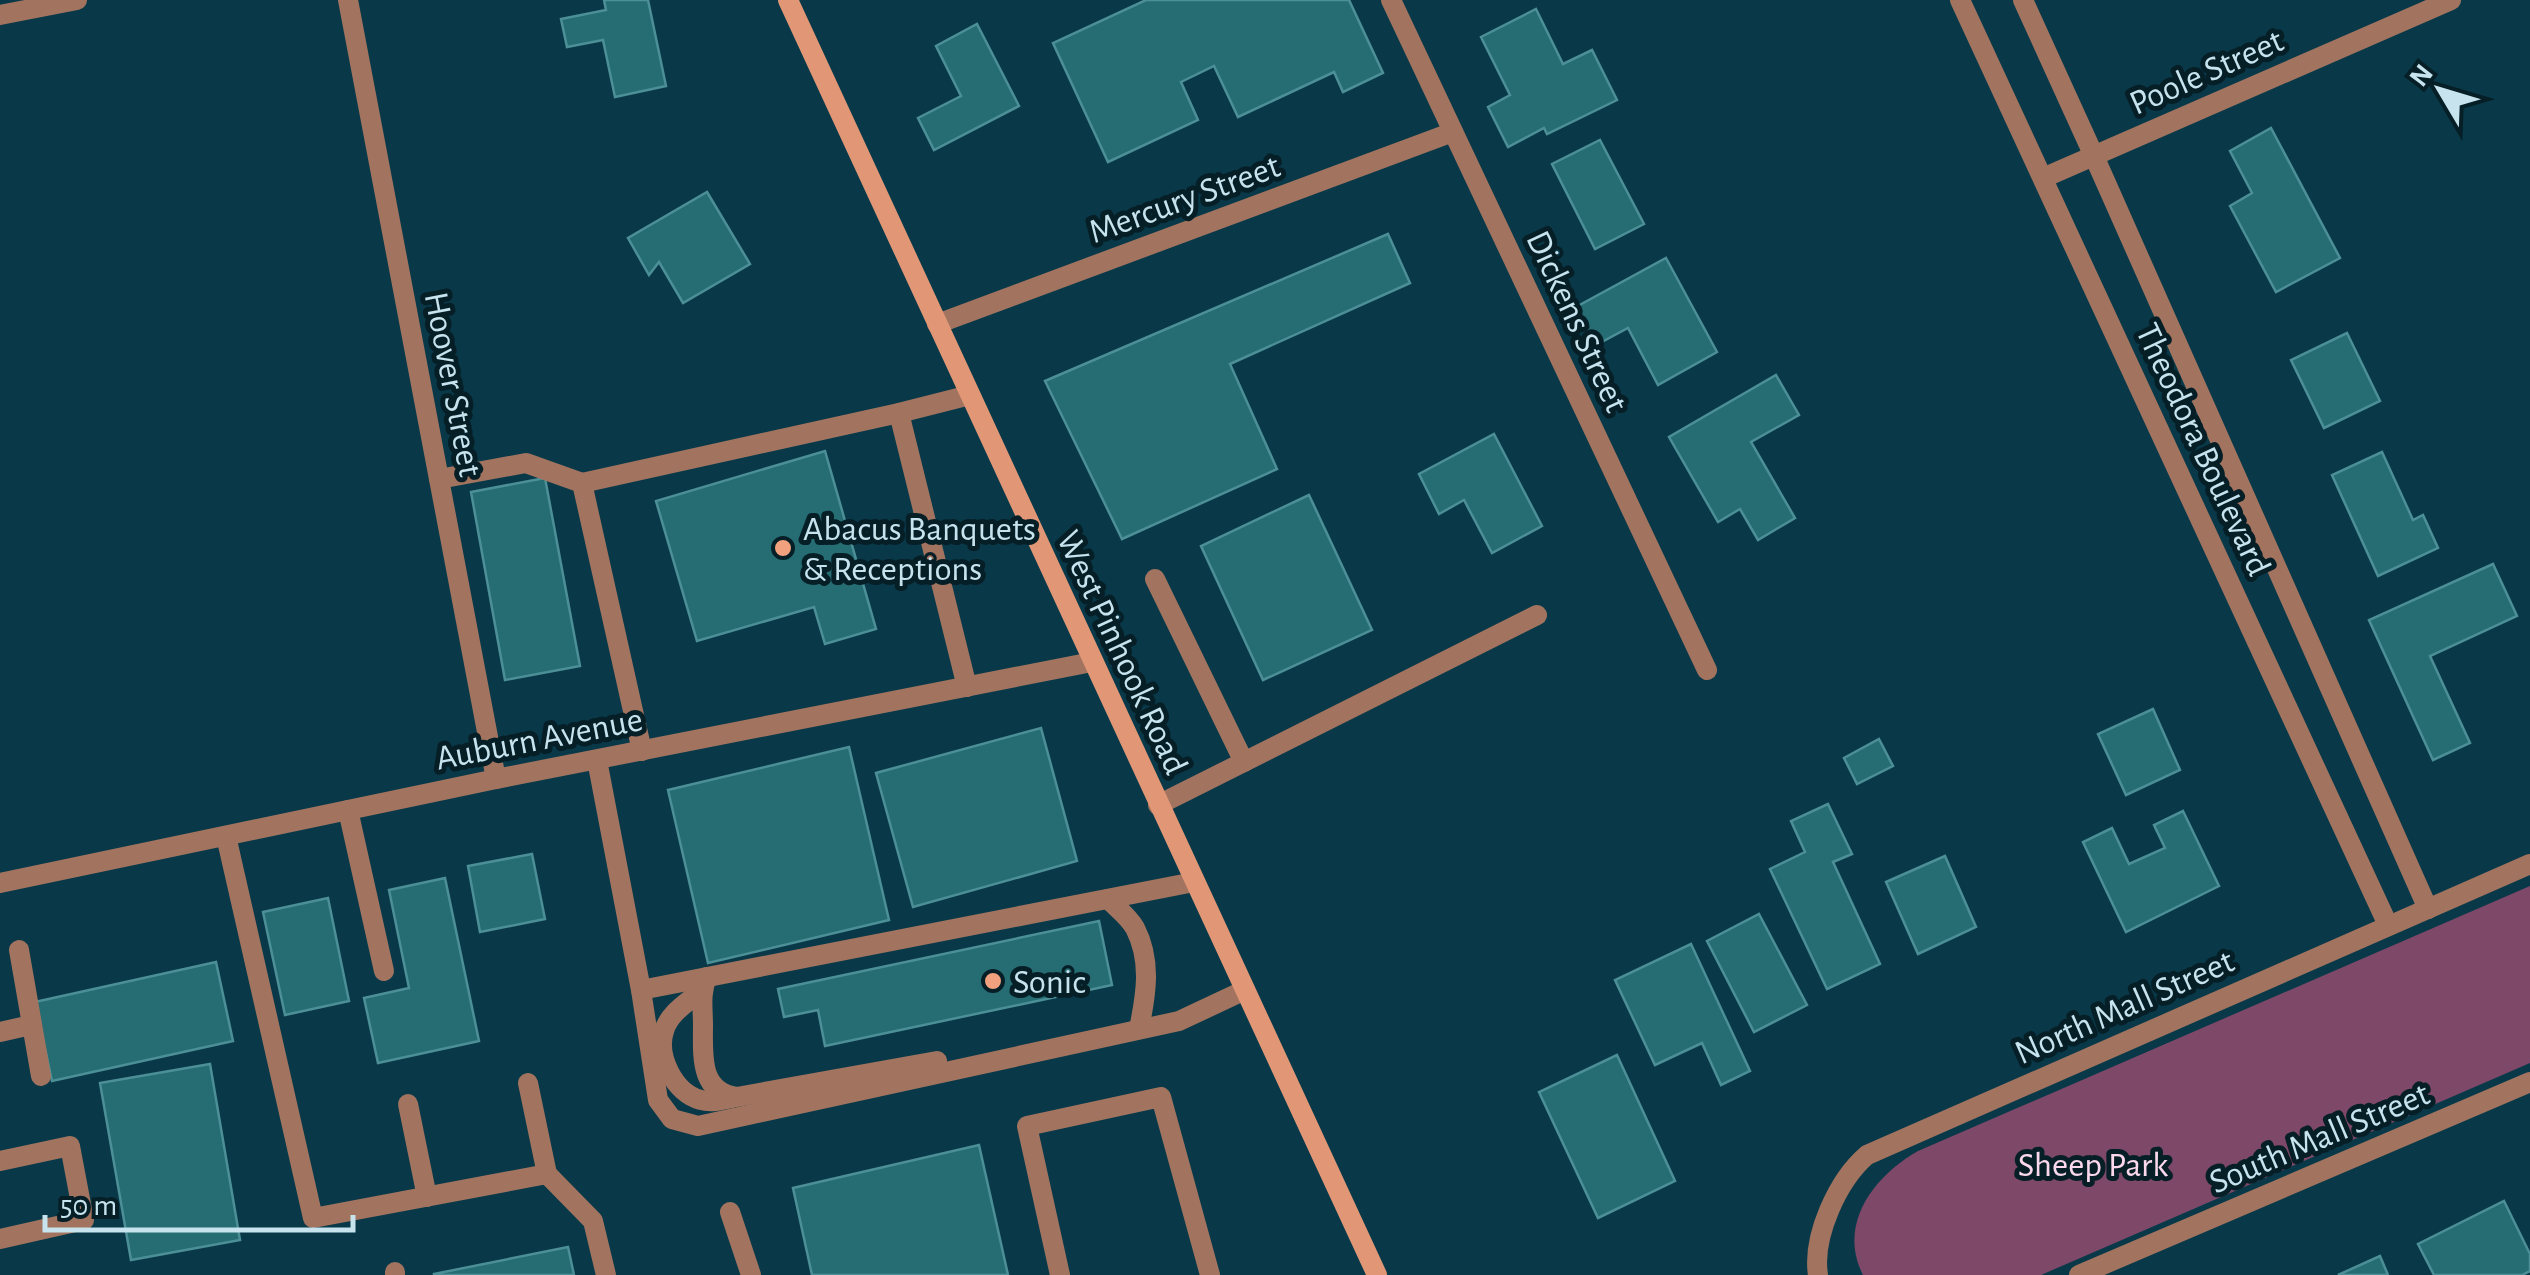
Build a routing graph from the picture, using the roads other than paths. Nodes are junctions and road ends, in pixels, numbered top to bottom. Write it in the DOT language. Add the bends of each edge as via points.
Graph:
graph roads {
  1 [pos="78,0"];
  2 [pos="348,0"];
  3 [pos="788,0"];
  4 [pos="1391,0"];
  5 [pos="1960,0"];
  6 [pos="2023,0"];
  7 [pos="2451,0"];
  8 [pos="0,15"];
  9 [pos="1453,132"];
  10 [pos="2094,156"];
  11 [pos="2042,178"];
  12 [pos="937,324"];
  13 [pos="970,395"];
  14 [pos="899,413"];
  15 [pos="439,480"];
  16 [pos="582,483"];
  17 [pos="1155,580"];
  18 [pos="1537,615"];
  19 [pos="1092,662"];
  20 [pos="1707,670"];
  21 [pos="967,687"];
  22 [pos="642,751"];
  23 [pos="596,760"];
  24 [pos="1244,762"];
  25 [pos="496,779"];
  26 [pos="1158,804"];
  27 [pos="348,810"];
  28 [pos="226,836"];
  29 [pos="2530,864"];
  30 [pos="1194,882"];
  31 [pos="0,883"];
  32 [pos="1108,899"];
  33 [pos="2428,908"];
  34 [pos="2388,925"];
  35 [pos="19,950"];
  36 [pos="384,971"];
  37 [pos="704,984"];
  38 [pos="641,990"];
  39 [pos="1244,990"];
  40 [pos="31,1025"];
  41 [pos="1139,1030"];
  42 [pos="0,1032"];
  43 [pos="1017,1057"];
  44 [pos="41,1076"];
  45 [pos="2530,1082"];
  46 [pos="528,1083"];
  47 [pos="736,1096"];
  48 [pos="408,1104"];
  49 [pos="0,1161"];
  50 [pos="547,1174"];
  51 [pos="427,1198"];
  52 [pos="730,1212"];
  53 [pos="0,1239"];
  54 [pos="606,1275"];
  55 [pos="751,1275"];
  56 [pos="1060,1275"];
  57 [pos="1210,1275"];
  58 [pos="1377,1275"];
  59 [pos="1818,1275"];
  60 [pos="2079,1275"];
  1 -- 8 [label="street"];
  2 -- 15 [label="street, Hoover Street"];
  3 -- 12 [label="main road, West Pinhook Road"];
  4 -- 9 [label="street, Dickens Street"];
  5 -- 11 [label="street, Theodora Boulevard"];
  6 -- 10 [label="street, Theodora Boulevard"];
  7 -- 10 [label="street, Poole Street"];
  9 -- 12 [label="street, Mercury Street"];
  9 -- 20 [label="street, Dickens Street"];
  10 -- 11 [label="street, Poole Street"];
  10 -- 33 [label="street, Theodora Boulevard"];
  11 -- 34 [label="street, Theodora Boulevard"];
  12 -- 13 [label="main road, West Pinhook Road"];
  13 -- 14 [label="street"];
  13 -- 19 [label="main road, West Pinhook Road"];
  14 -- 16 [label="street"];
  14 -- 21 [label="street"];
  15 -- 16 [label="street" via="526,463"];
  15 -- 25 [label="street, Hoover Street"];
  16 -- 22 [label="street"];
  17 -- 24 [label="street"];
  18 -- 24 [label="street"];
  19 -- 21 [label="street, Auburn Avenue"];
  19 -- 26 [label="main road, West Pinhook Road"];
  21 -- 22 [label="street, Auburn Avenue"];
  22 -- 23 [label="street, Auburn Avenue"];
  23 -- 25 [label="street, Auburn Avenue"];
  23 -- 38 [label="street"];
  24 -- 26 [label="street"];
  25 -- 27 [label="street, Auburn Avenue"];
  26 -- 30 [label="main road, West Pinhook Road"];
  27 -- 28 [label="street, Auburn Avenue"];
  27 -- 36 [label="street"];
  28 -- 31 [label="street, Auburn Avenue"];
  28 -- 51 [label="street" via="313,1218"];
  29 -- 33 [label="street, North Mall Street"];
  30 -- 32 [label="street"];
  30 -- 39 [label="main road, West Pinhook Road"];
  32 -- 37 [label="street"];
  32 -- 41 [label="street" via="1134,926 1146,960"];
  33 -- 34 [label="street, North Mall Street"];
  34 -- 59 [label="street, North Mall Street" via="1867,1155 1840,1188 1823,1229"];
  35 -- 40 [label="street"];
  37 -- 38 [label="street"];
  37 -- 47 [label="street" via="707,1075 716,1090"];
  37 -- 47 [label="street" via="663,1032 666,1066 700,1100"];
  38 -- 43 [label="street" via="658,1100 672,1119 698,1126"];
  39 -- 41 [label="street" via="1179,1021"];
  39 -- 58 [label="main road, West Pinhook Road"];
  40 -- 42 [label="street"];
  40 -- 44 [label="street"];
  41 -- 43 [label="street"];
  43 -- 47 [label="street" via="973,1055"];
  45 -- 60 [label="street, South Mall Street"];
  46 -- 50 [label="street"];
  48 -- 51 [label="street"];
  49 -- 53 [label="street" via="70,1146 84,1220"];
  50 -- 51 [label="street"];
  50 -- 54 [label="street" via="593,1221"];
  52 -- 55 [label="street"];
  56 -- 57 [label="street" via="1027,1126 1161,1096"];
}
